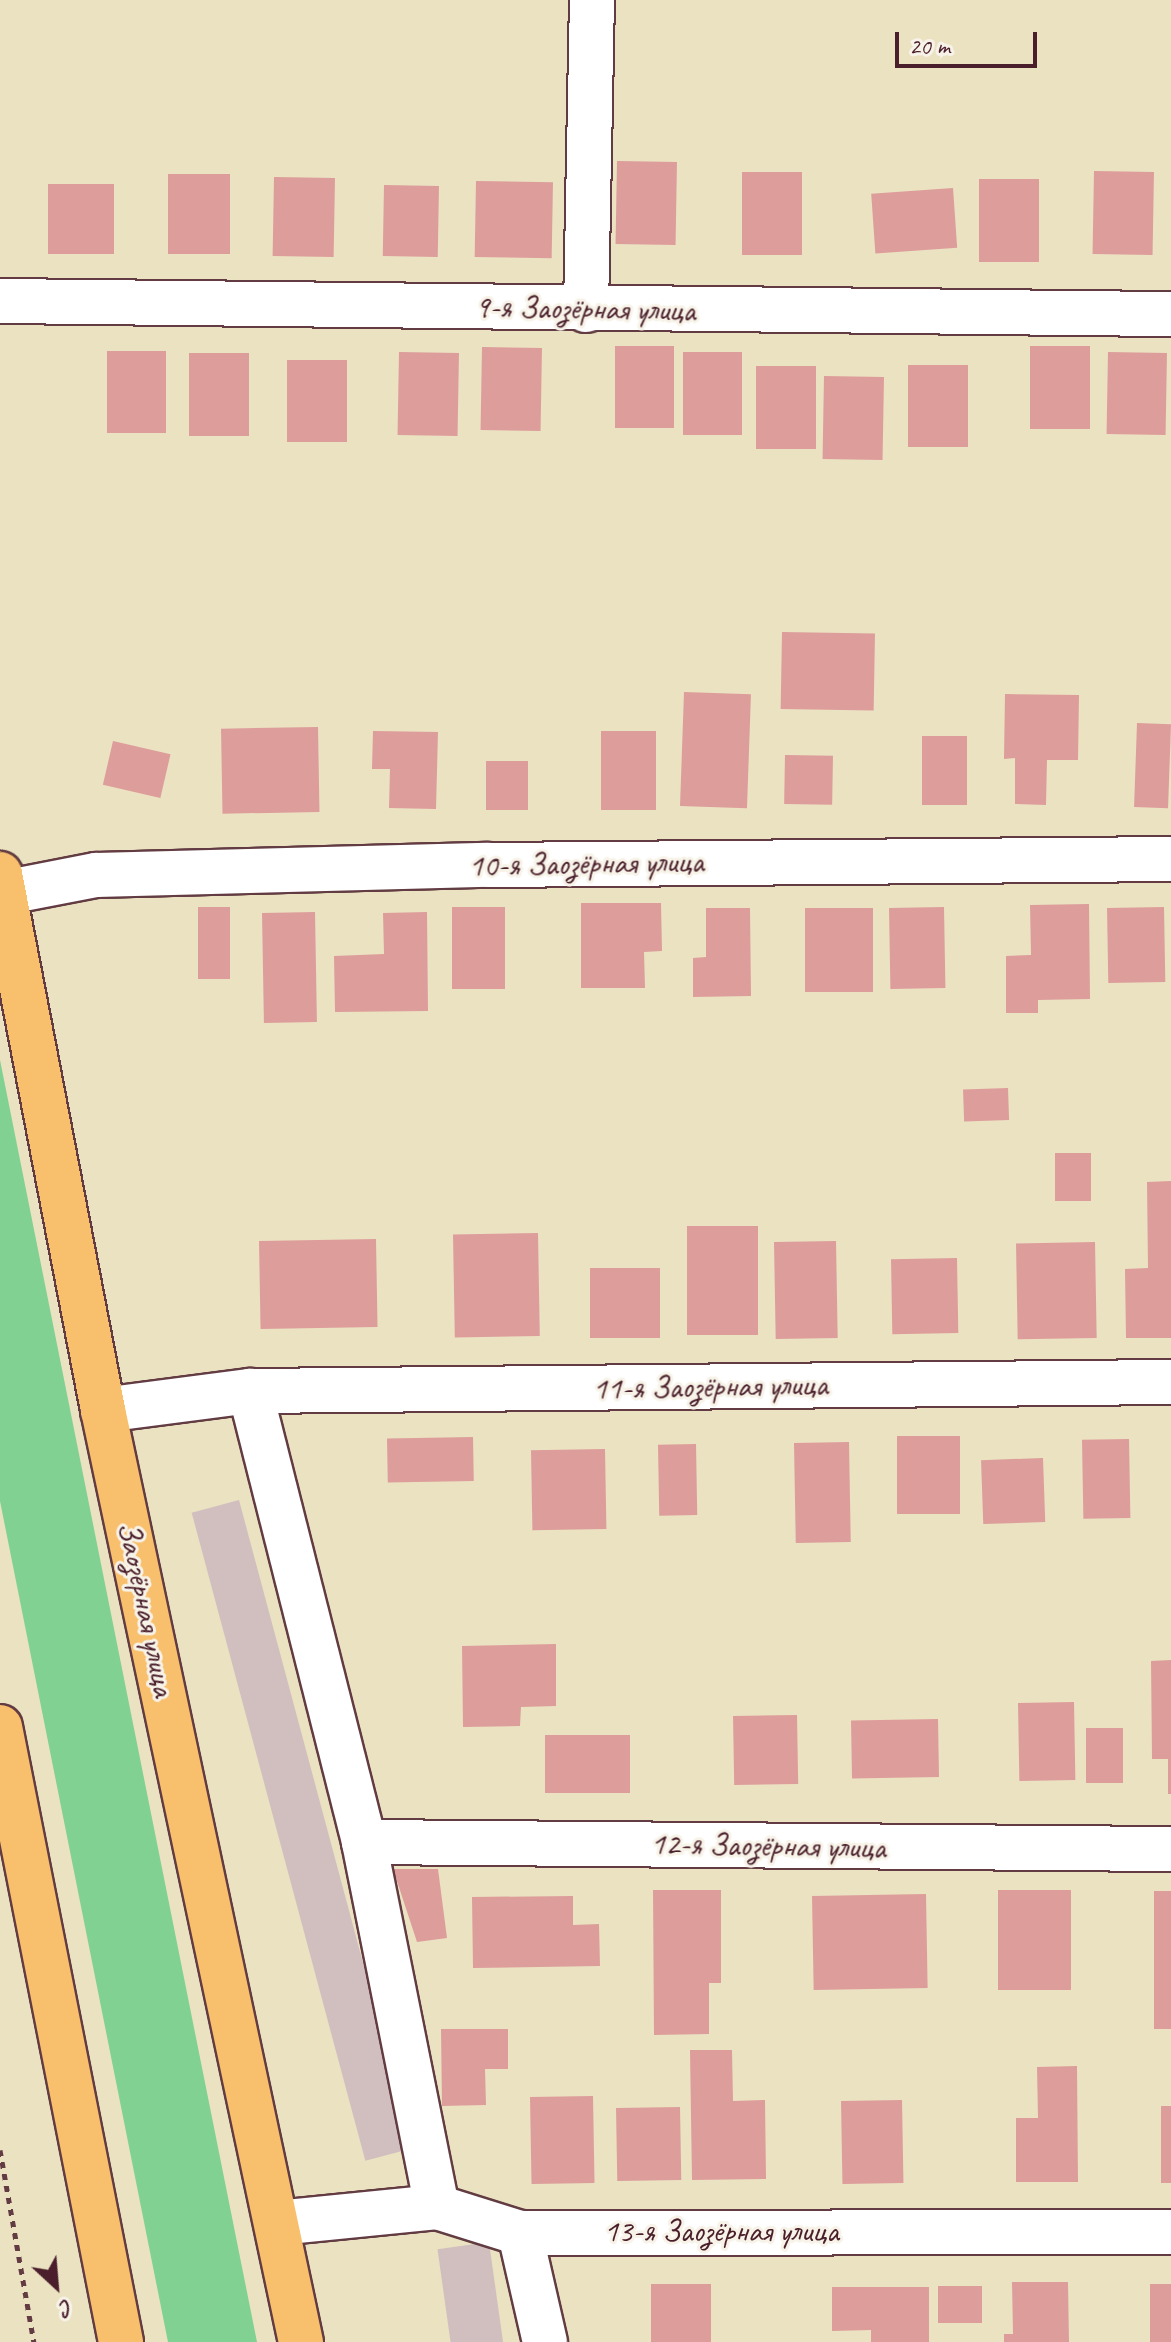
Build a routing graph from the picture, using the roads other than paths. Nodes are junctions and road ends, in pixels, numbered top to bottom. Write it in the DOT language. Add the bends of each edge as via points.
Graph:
graph roads {
  1 [pos="592,0"];
  2 [pos="0,301"];
  3 [pos="586,310"];
  4 [pos="1171,314"];
  5 [pos="1171,859"];
  6 [pos="2,883"];
  7 [pos="1171,1382"];
  8 [pos="250,1391"];
  9 [pos="103,1410"];
  10 [pos="0,1727"];
  11 [pos="364,1842"];
  12 [pos="1171,1849"];
  13 [pos="437,2207"];
  14 [pos="277,2223"];
  15 [pos="1171,2232"];
  16 [pos="520,2233"];
  17 [pos="121,2342"];
  18 [pos="301,2342"];
  19 [pos="545,2342"];
  1 -- 3 [label="street"];
  2 -- 3 [label="street, 9-я Заозёрная улица"];
  3 -- 4 [label="street, 9-я Заозёрная улица"];
  5 -- 6 [label="street, 10-я Заозёрная улица" via="488,865 96,875"];
  6 -- 9 [label="main road, Заозёрная улица"];
  7 -- 8 [label="street, 11-я Заозёрная улица"];
  8 -- 9 [label="street, 11-я Заозёрная улица"];
  8 -- 11 [label="street"];
  9 -- 14 [label="main road, Заозёрная улица"];
  10 -- 17 [label="main road"];
  11 -- 12 [label="street, 12-я Заозёрная улица"];
  11 -- 13 [label="street"];
  13 -- 14 [label="street, 13-я Заозёрная улица"];
  13 -- 16 [label="street, 13-я Заозёрная улица"];
  14 -- 18 [label="main road, Заозёрная улица"];
  15 -- 16 [label="street, 13-я Заозёрная улица"];
  16 -- 19 [label="street"];
}
